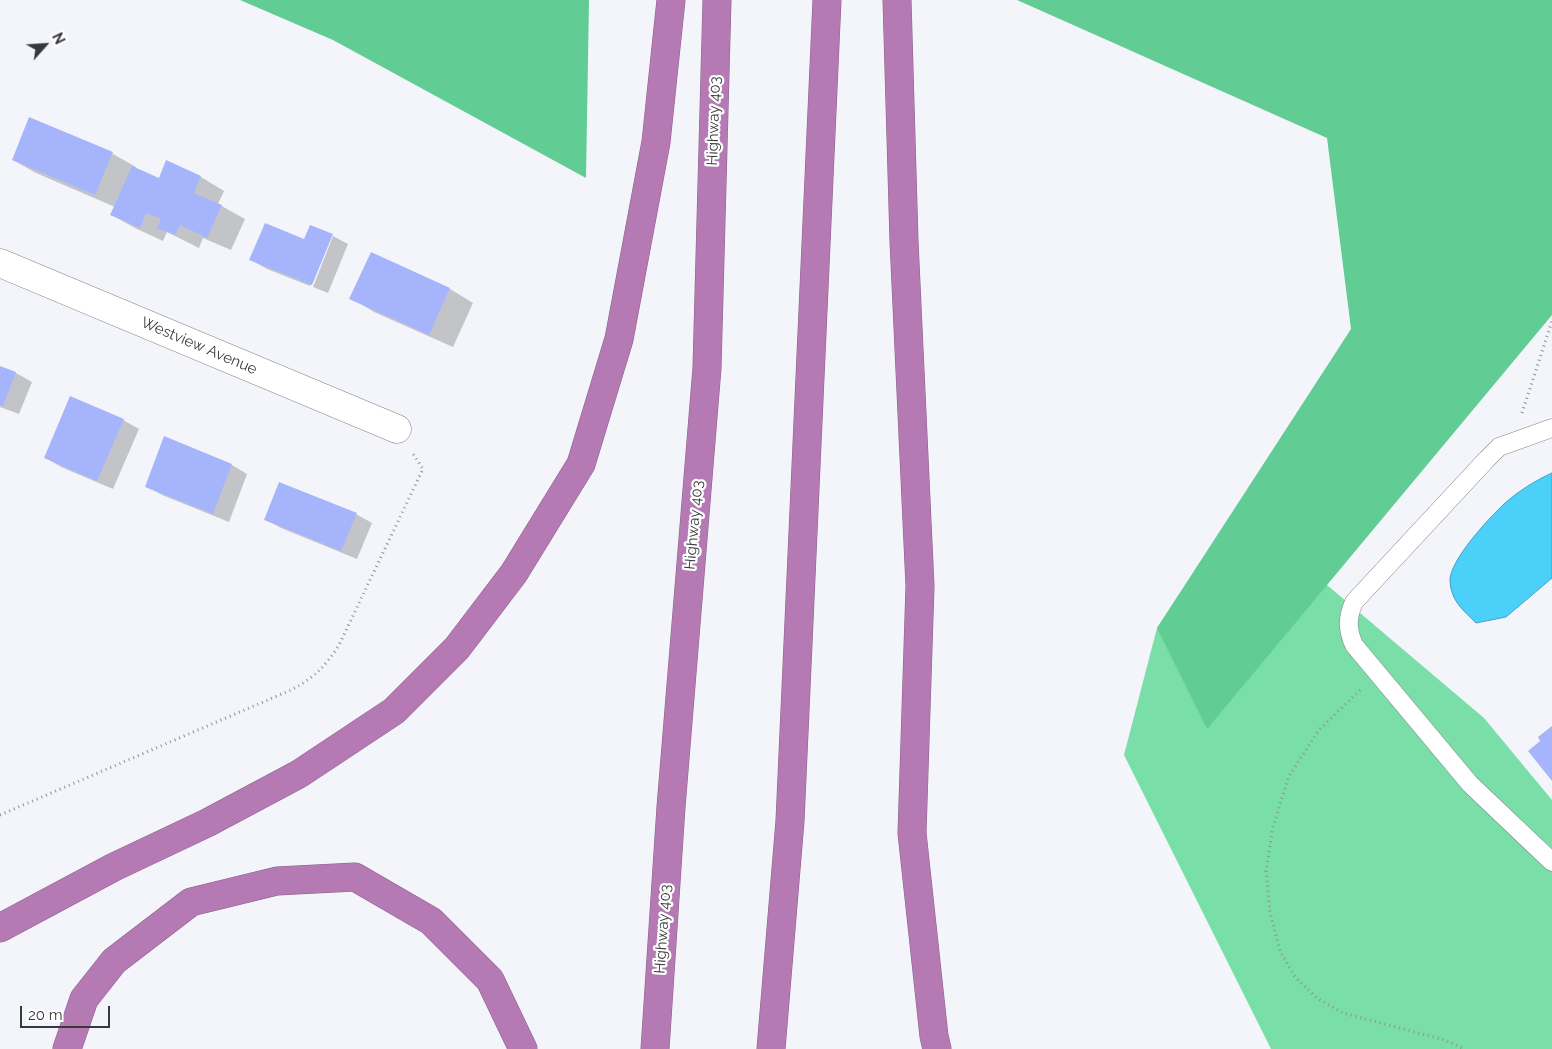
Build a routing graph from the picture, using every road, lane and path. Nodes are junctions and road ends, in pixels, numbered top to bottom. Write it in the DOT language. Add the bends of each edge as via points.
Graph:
graph roads {
  1 [pos="672,0"];
  2 [pos="717,0"];
  3 [pos="827,0"];
  4 [pos="897,0"];
  5 [pos="0,263"];
  6 [pos="1552,321"];
  7 [pos="1552,428"];
  8 [pos="397,429"];
  9 [pos="1514,441"];
  10 [pos="1377,674"];
  11 [pos="0,815"];
  12 [pos="790,821"];
  13 [pos="1552,862"];
  14 [pos="0,928"];
  15 [pos="67,1049"];
  16 [pos="523,1049"];
  17 [pos="655,1049"];
  18 [pos="771,1049"];
  19 [pos="784,1049"];
  20 [pos="937,1049"];
  21 [pos="1464,1049"];
  1 -- 14 [label="highway" via="656,142 619,339 581,464 514,573 457,648 394,710 299,774 207,823 114,866"];
  2 -- 17 [label="highway, Highway 403" via="707,368"];
  3 -- 12 [label="highway"];
  4 -- 20 [label="highway" via="920,586 912,833"];
  5 -- 8 [label="street, Westview Avenue"];
  6 -- 9 [label="path"];
  7 -- 9 [label="lane"];
  8 -- 11 [label="path" via="423,469 340,645 327,664 311,679 291,690"];
  9 -- 10 [label="lane" via="1487,459 1354,602 1348,624 1350,635"];
  10 -- 13 [label="lane" via="1470,784"];
  10 -- 21 [label="path" via="1319,730 1289,776 1273,827 1266,871 1270,912 1280,951 1296,977 1317,998 1343,1013 1445,1040"];
  12 -- 18 [label="highway"];
  12 -- 19 [label="highway"];
  15 -- 16 [label="highway" via="84,998 114,961 191,902 277,880 355,878 431,921 490,980"];
}
